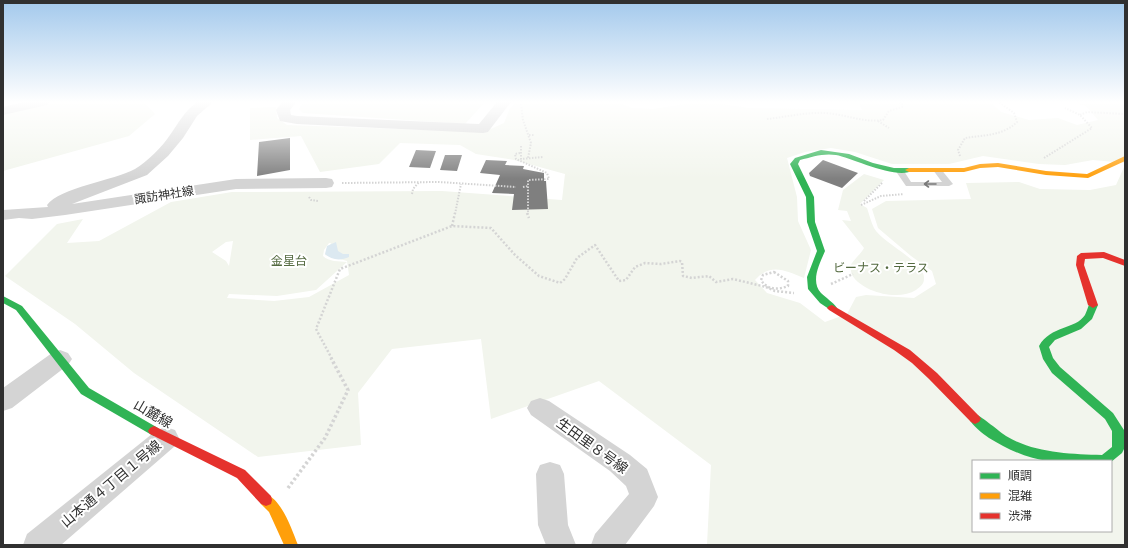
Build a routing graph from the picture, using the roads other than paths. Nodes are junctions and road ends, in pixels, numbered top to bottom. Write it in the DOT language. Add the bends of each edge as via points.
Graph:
graph roads {
  1 [pos="182,128"];
  2 [pos="454,128"];
  3 [pos="484,128"];
  4 [pos="1125,158"];
  5 [pos="897,170"];
  6 [pos="937,170"];
  7 [pos="326,184"];
  8 [pos="11,214"];
  9 [pos="1125,263"];
  10 [pos="3,299"];
  11 [pos="60,359"];
  12 [pos="3,401"];
  13 [pos="540,408"];
  14 [pos="166,438"];
  15 [pos="1086,460"];
  16 [pos="1105,460"];
  17 [pos="550,474"];
  18 [pos="38,545"];
  19 [pos="291,545"];
  20 [pos="560,545"];
  21 [pos="606,545"];
  1 -- 8 [label="street" via="176,138 141,172 52,206"];
  2 -- 3 [label="street"];
  4 -- 6 [label="street" via="1088,176 1046,173 998,165 964,170"];
  5 -- 6 [label="street"];
  6 -- 5 [label="lane, one-way" via="949,184 909,184"];
  5 -- 15 [label="street" via="871,165 836,153 821,152 797,159 794,164 810,197 811,222 821,251 810,276 811,287 828,306 899,348 956,398 979,425 1004,441 1026,451"];
  7 -- 8 [label="street, 諏訪神社線" via="236,184 65,210"];
  9 -- 16 [label="street" via="1111,256 1094,253 1081,256 1080,264 1093,304 1089,317 1078,326 1050,337 1044,346 1046,357 1060,374 1100,406 1117,428 1118,449"];
  10 -- 11 [label="street, 山麓線" via="19,308"];
  11 -- 12 [label="street"];
  11 -- 14 [label="street, 山麓線" via="85,391"];
  13 -- 21 [label="street, 生田里８号線" via="620,463 637,478 644,497"];
  14 -- 18 [label="street, 山本通４丁目１号線"];
  14 -- 19 [label="street, 山麓線" via="242,474 274,508"];
  17 -- 20 [label="street" via="553,525"];
}
